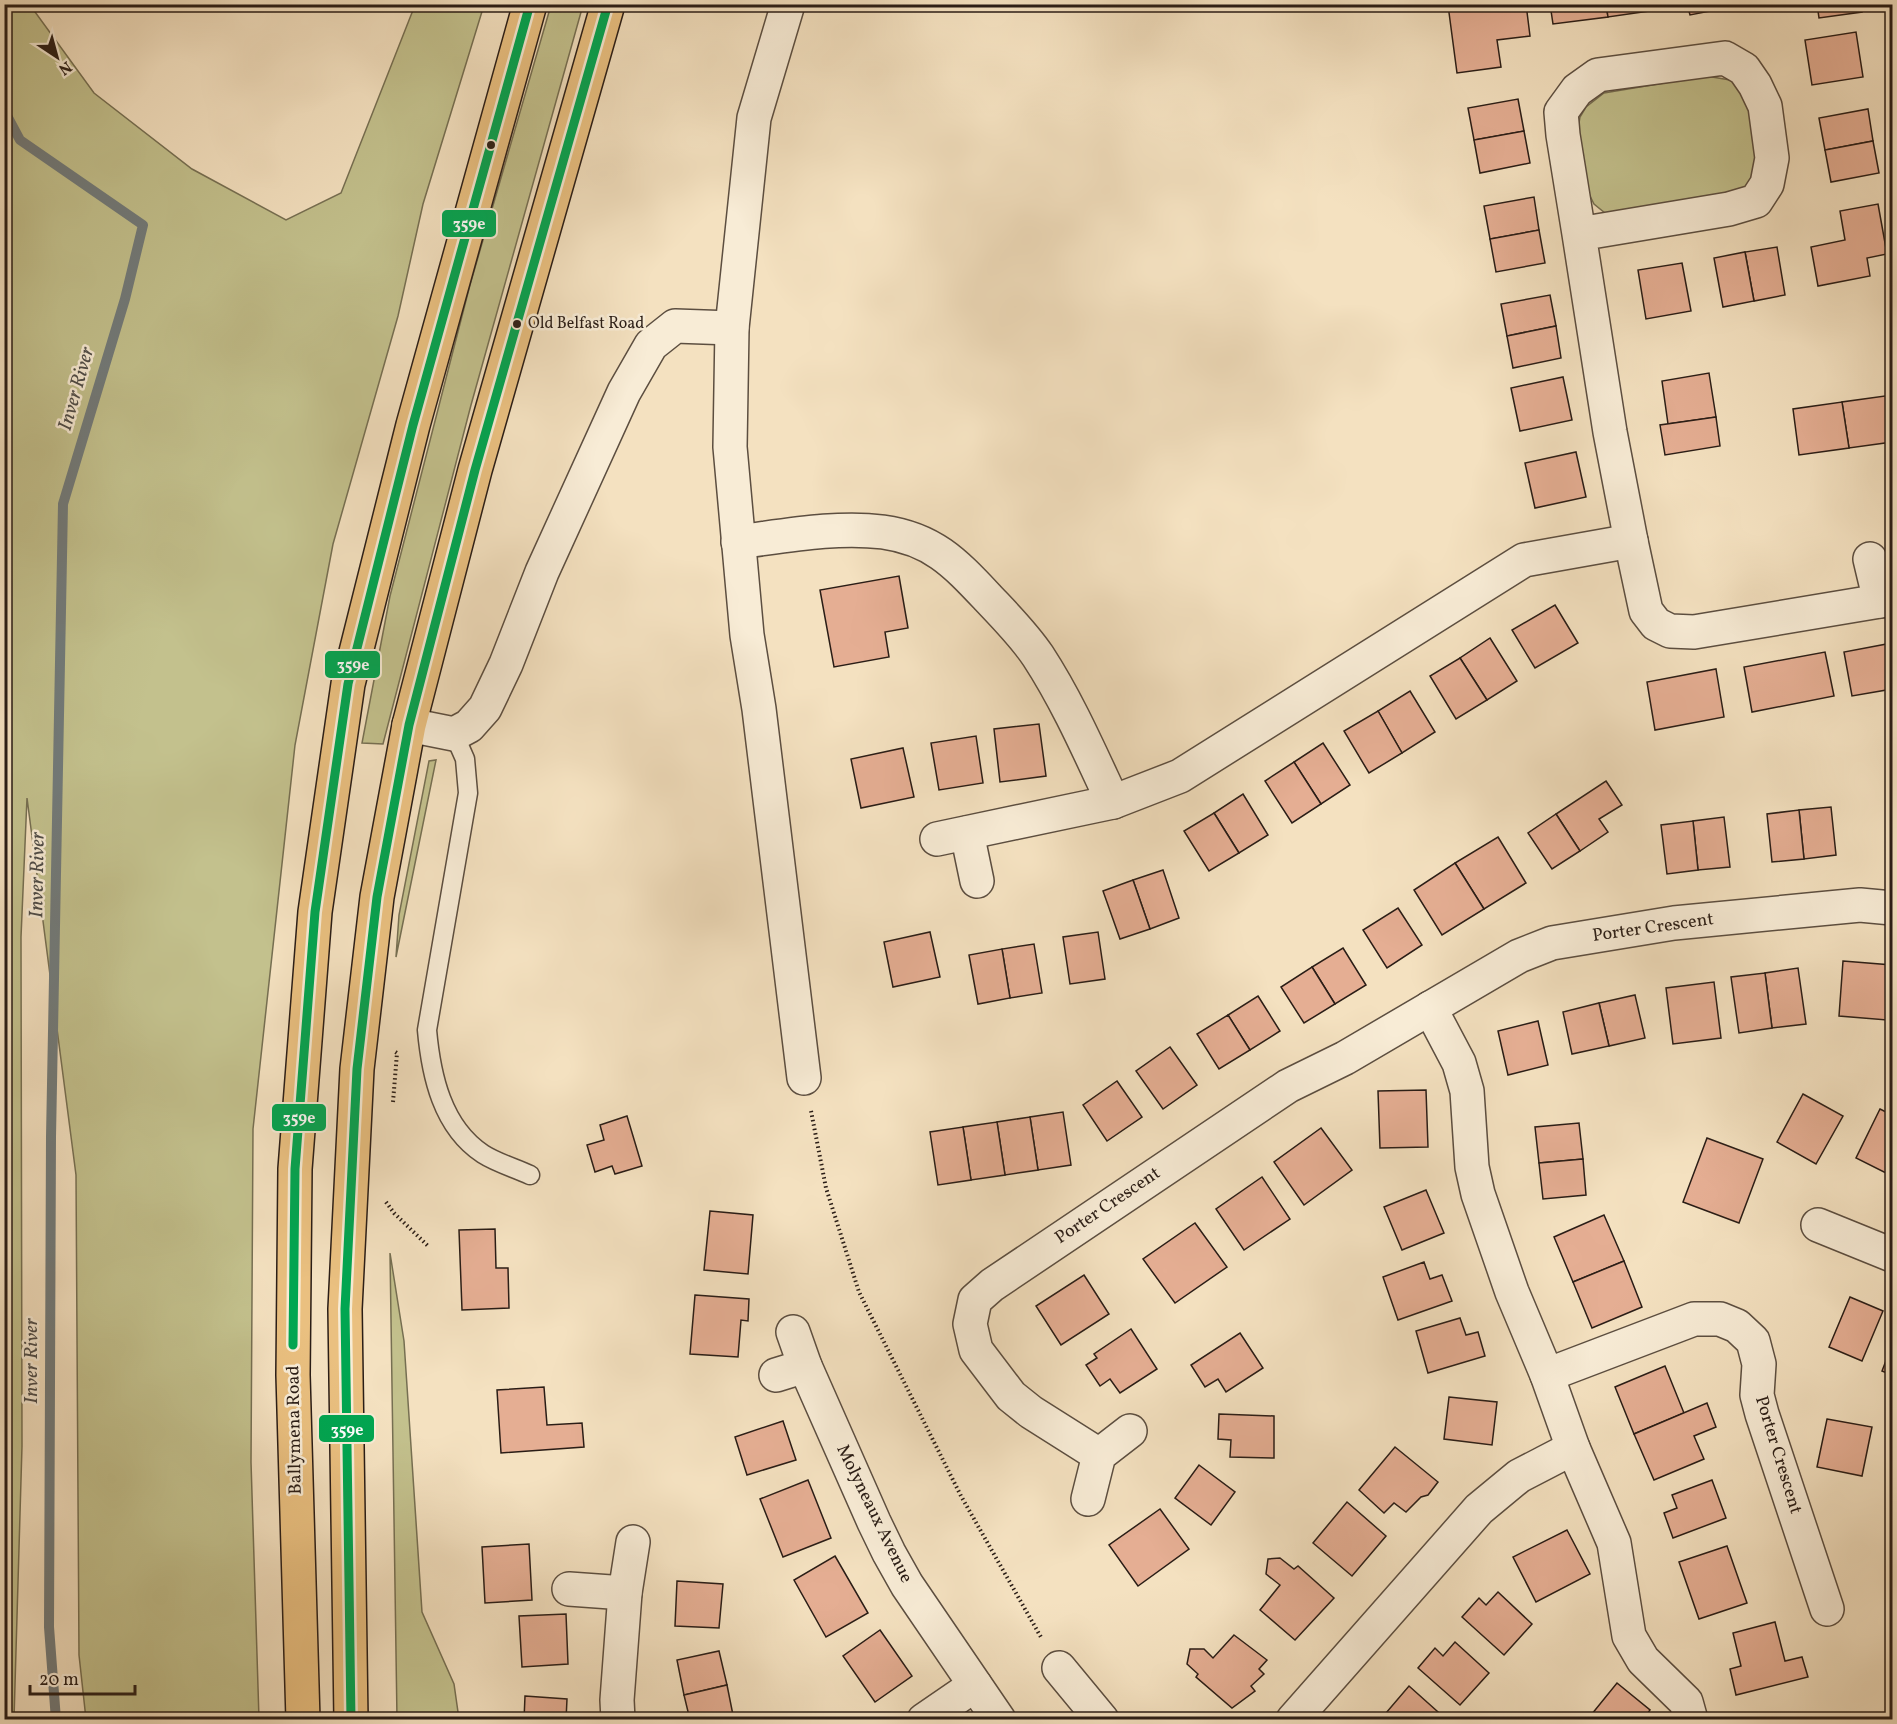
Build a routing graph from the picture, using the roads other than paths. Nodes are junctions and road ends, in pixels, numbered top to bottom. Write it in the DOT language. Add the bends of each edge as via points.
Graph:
graph roads {
  1 [pos="530,4"];
  2 [pos="608,4"];
  3 [pos="788,4"];
  4 [pos="1579,234"];
  5 [pos="732,328"];
  6 [pos="1630,541"];
  7 [pos="738,542"];
  8 [pos="1870,559"];
  9 [pos="1886,600"];
  10 [pos="409,725"];
  11 [pos="454,734"];
  12 [pos="1113,802"];
  13 [pos="977,881"];
  14 [pos="1893,908"];
  15 [pos="1430,1008"];
  16 [pos="804,1078"];
  17 [pos="530,1175"];
  18 [pos="1818,1225"];
  19 [pos="1893,1255"];
  20 [pos="793,1332"];
  21 [pos="1547,1375"];
  22 [pos="1130,1431"];
  23 [pos="1574,1448"];
  24 [pos="1099,1455"];
  25 [pos="1088,1499"];
  26 [pos="633,1542"];
  27 [pos="568,1589"];
  28 [pos="625,1593"];
  29 [pos="1827,1609"];
  30 [pos="1059,1668"];
  31 [pos="975,1685"];
  32 [pos="303,1719"];
  33 [pos="351,1719"];
  34 [pos="618,1719"];
  35 [pos="924,1719"];
  36 [pos="999,1719"];
  37 [pos="1102,1719"];
  38 [pos="1293,1719"];
  39 [pos="1691,1719"];
  1 -- 32 [label="highway, Ballymena Road" via="413,425 348,684 315,912 295,1168 293,1375"];
  2 -- 10 [label="highway" via="475,470"];
  3 -- 5 [label="street" via="754,118"];
  4 -- 4 [label="street" via="1756,201 1767,184 1772,158 1765,106 1744,69 1725,58 1598,75 1577,90 1561,112"];
  4 -- 6 [label="street"];
  5 -- 7 [label="street" via="730,447"];
  5 -- 11 [label="street" via="675,326 651,345 601,440 484,708 469,726"];
  6 -- 9 [label="street" via="1646,611 1656,624 1670,631 1694,632"];
  6 -- 12 [label="street" via="1524,560 1180,776"];
  7 -- 12 [label="street" via="814,533 883,532 927,544 950,560 1037,655 1070,711"];
  7 -- 16 [label="street"];
  8 -- 9 [label="street"];
  10 -- 11 [label="street"];
  10 -- 33 [label="highway" via="377,897 357,1069 345,1309"];
  11 -- 17 [label="lane" via="465,759 468,793 427,1030 430,1063 441,1100 457,1130 483,1154"];
  12 -- 13 [label="street" via="952,836"];
  14 -- 15 [label="street, Porter Crescent" via="1860,905 1674,922 1552,943 1519,956"];
  15 -- 21 [label="street" via="1459,1063 1467,1091 1472,1167 1478,1194 1512,1292"];
  15 -- 24 [label="street, Porter Crescent" via="1345,1058 1287,1086 975,1300 970,1324 976,1350 1011,1396"];
  18 -- 19 [label="street"];
  20 -- 31 [label="street, Molyneaux Avenue" via="790,1370 907,1585"];
  21 -- 23 [label="street"];
  21 -- 29 [label="street, Porter Crescent" via="1694,1319 1719,1319 1737,1326 1753,1341 1759,1364 1757,1395 1762,1414"];
  22 -- 24 [label="street"];
  23 -- 38 [label="street" via="1518,1476 1479,1509"];
  23 -- 39 [label="street" via="1614,1543 1629,1636 1643,1660 1686,1702"];
  24 -- 25 [label="street"];
  26 -- 28 [label="street"];
  27 -- 28 [label="street"];
  28 -- 34 [label="street"];
  30 -- 37 [label="street"];
  31 -- 35 [label="street"];
  31 -- 36 [label="street, Molyneaux Avenue"];
}
